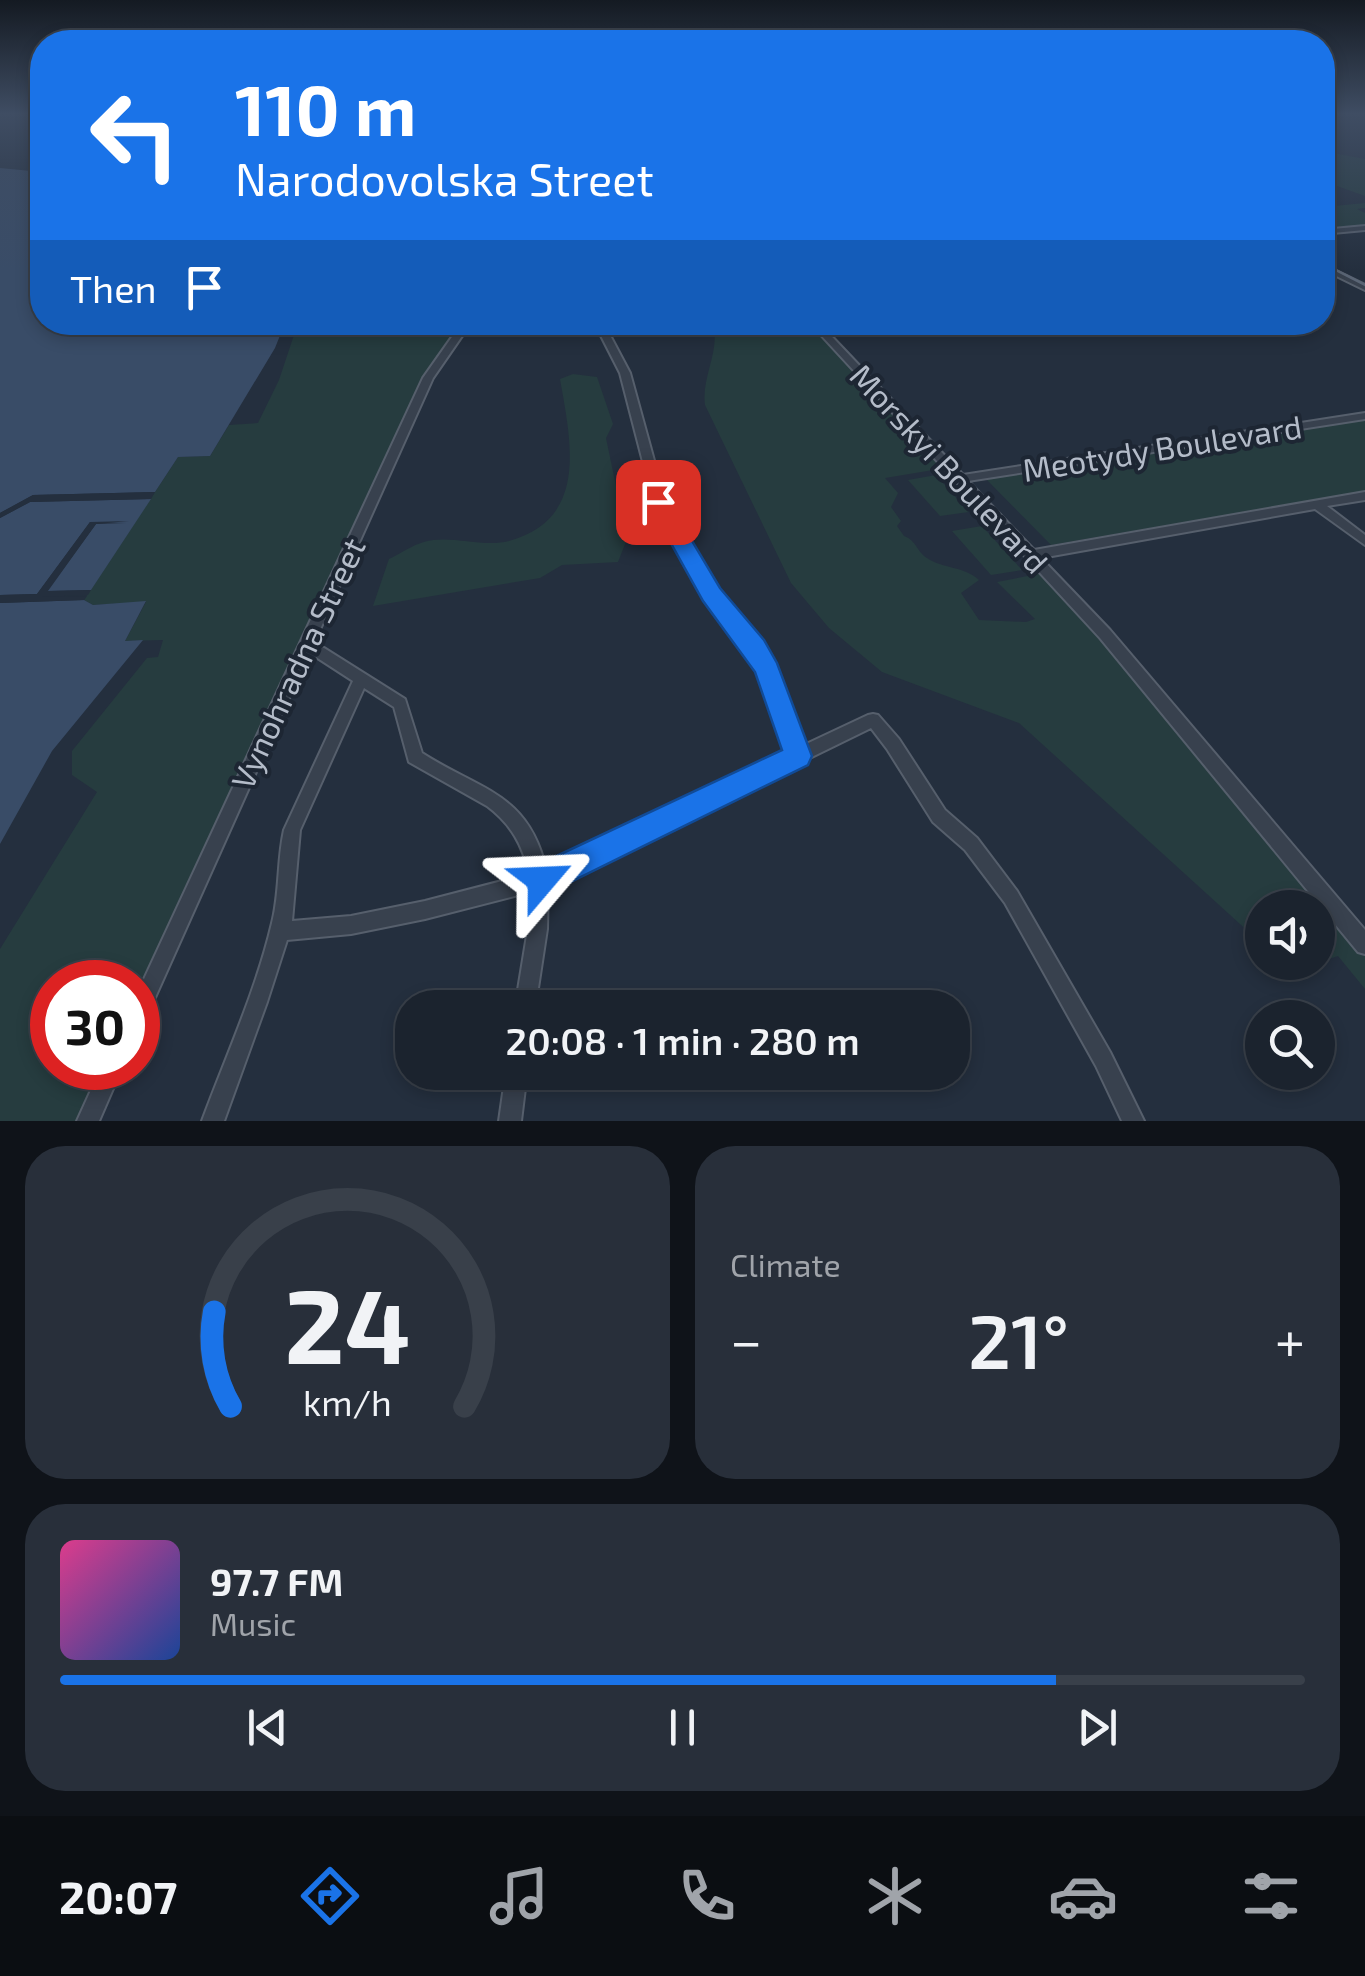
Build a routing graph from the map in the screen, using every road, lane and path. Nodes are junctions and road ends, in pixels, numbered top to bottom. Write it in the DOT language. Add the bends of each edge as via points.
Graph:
graph roads {
  1 [pos="1365,228"];
  2 [pos="1335,231"];
  3 [pos="1335,264"];
  4 [pos="1335,273"];
  5 [pos="1365,279"];
  6 [pos="1365,288"];
  7 [pos="450,335"];
  8 [pos="605,335"];
  9 [pos="825,335"];
  10 [pos="1365,416"];
  11 [pos="959,478"];
  12 [pos="1365,496"];
  13 [pos="1318,504"];
  14 [pos="1365,541"];
  15 [pos="1031,555"];
  16 [pos="303,648"];
  17 [pos="360,681"];
  18 [pos="798,756"];
  19 [pos="542,880"];
  20 [pos="280,931"];
  21 [pos="1365,944"];
  22 [pos="160,963"];
  23 [pos="528,990"];
  24 [pos="102,1090"];
  25 [pos="514,1090"];
  26 [pos="88,1121"];
  27 [pos="213,1121"];
  28 [pos="510,1121"];
  29 [pos="1133,1121"];
  1 -- 2 [label="street"];
  3 -- 5 [label="street"];
  4 -- 6 [label="street"];
  7 -- 16 [label="street, Vynohradna Street"];
  8 -- 18 [label="street" via="625,373 663,516 768,670"];
  9 -- 11 [label="street, Morskyi Boulevard"];
  10 -- 11 [label="street, Meotydy Boulevard"];
  11 -- 15 [label="street, Morskyi Boulevard"];
  12 -- 13 [label="street"];
  13 -- 14 [label="street"];
  13 -- 15 [label="street"];
  15 -- 21 [label="street, Morskyi Boulevard"];
  16 -- 17 [label="street"];
  16 -- 22 [label="street, Vynohradna Street"];
  17 -- 19 [label="street" via="400,702 414,757 505,809 525,836"];
  17 -- 20 [label="street" via="292,830"];
  18 -- 19 [label="street"];
  18 -- 29 [label="street" via="873,720 939,816 971,844 1011,897"];
  19 -- 20 [label="street" via="425,910"];
  19 -- 23 [label="street"];
  20 -- 27 [label="street"];
  24 -- 26 [label="street"];
  25 -- 28 [label="street"];
}
